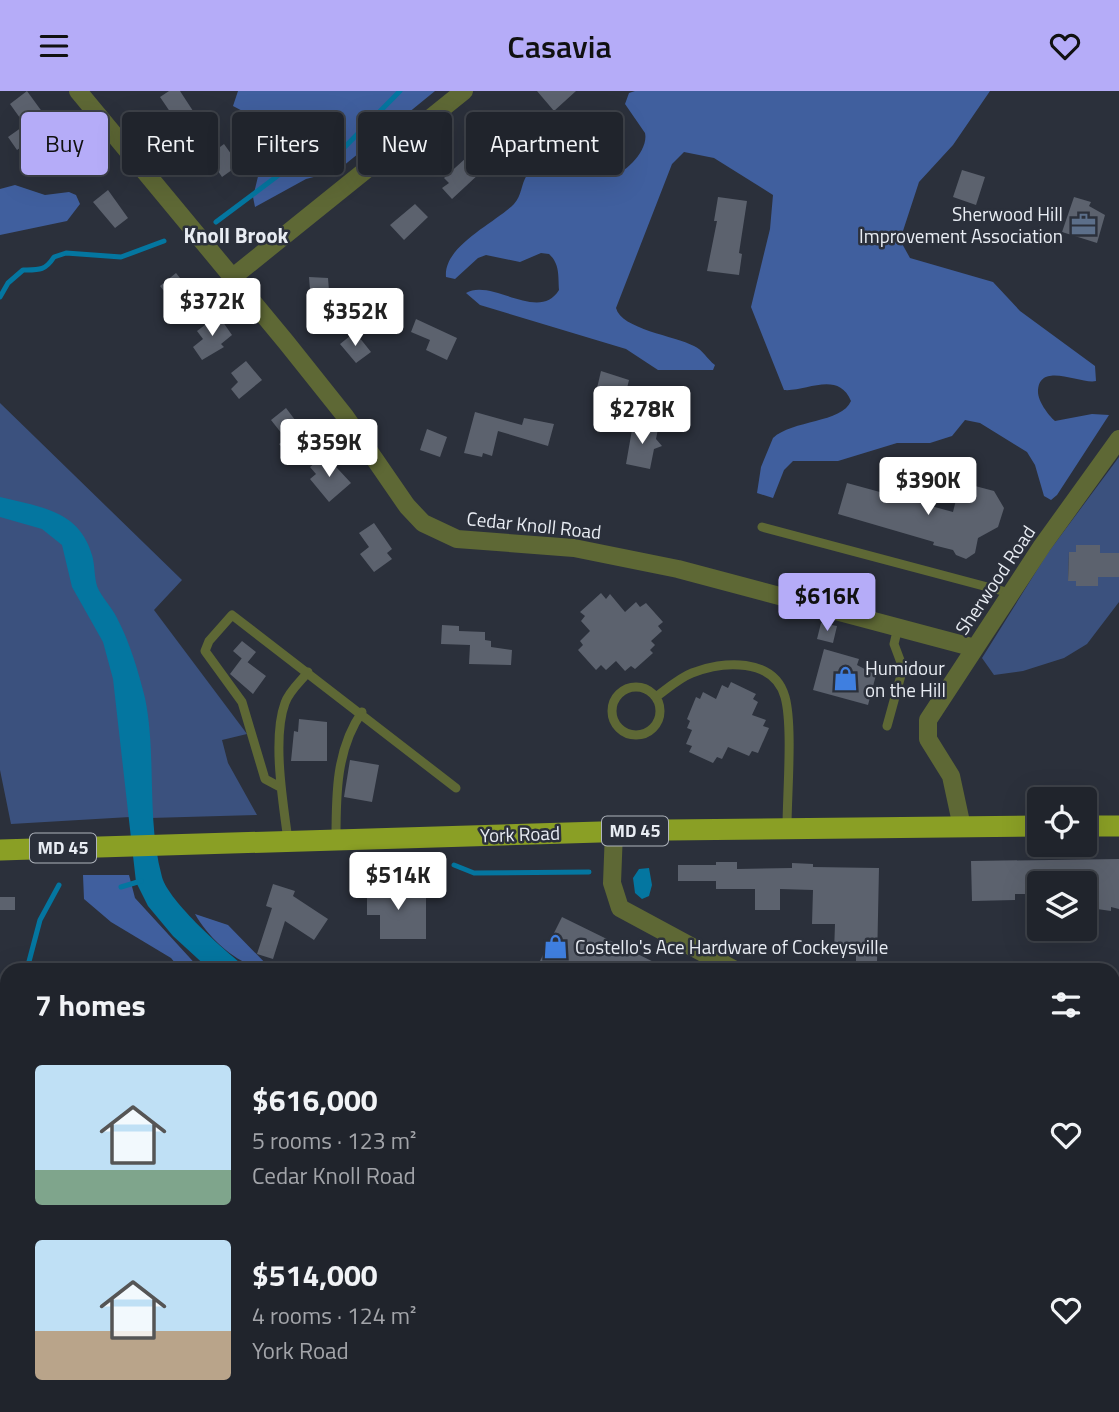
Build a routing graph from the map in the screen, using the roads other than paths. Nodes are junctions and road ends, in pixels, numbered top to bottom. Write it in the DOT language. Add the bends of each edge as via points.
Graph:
graph roads {
  1 [pos="78,91"];
  2 [pos="464,91"];
  3 [pos="233,277"];
  4 [pos="1119,439"];
  5 [pos="762,527"];
  6 [pos="1010,593"];
  7 [pos="898,627"];
  8 [pos="975,648"];
  9 [pos="308,672"];
  10 [pos="656,697"];
  11 [pos="362,712"];
  12 [pos="887,726"];
  13 [pos="280,787"];
  14 [pos="456,787"];
  15 [pos="1027,826"];
  16 [pos="1097,826"];
  17 [pos="1119,826"];
  18 [pos="961,827"];
  19 [pos="787,829"];
  20 [pos="614,831"];
  21 [pos="336,840"];
  22 [pos="289,842"];
  23 [pos="0,850"];
  24 [pos="721,963"];
  1 -- 3 [label="street, Cedar Knoll Road"];
  2 -- 3 [label="street"];
  3 -- 7 [label="street, Cedar Knoll Road" via="345,416 407,506 440,533 483,543 574,548 632,559"];
  4 -- 6 [label="street, Sherwood Road"];
  5 -- 6 [label="lane"];
  6 -- 8 [label="street, Sherwood Road"];
  7 -- 8 [label="street, Cedar Knoll Road"];
  7 -- 12 [label="lane" via="894,644 903,668"];
  8 -- 18 [label="street, Sherwood Road" via="933,709 927,731 932,749 951,776"];
  9 -- 11 [label="lane"];
  9 -- 13 [label="lane" via="284,705"];
  9 -- 13 [label="lane" via="232,615 206,646 213,666 242,702 265,779"];
  10 -- 10 [label="lane" via="643,687 621,691 612,705 613,720 624,732 648,732 660,712"];
  10 -- 19 [label="lane" via="690,674 733,664 756,667 776,681 785,696 787,717"];
  11 -- 14 [label="lane"];
  11 -- 21 [label="lane" via="350,730 344,752 336,795"];
  13 -- 22 [label="lane"];
  15 -- 18 [label="main road, York Road / MD 45"];
  16 -- 17 [label="main road"];
  18 -- 19 [label="main road, York Road / MD 45"];
  19 -- 20 [label="main road, York Road / MD 45"];
  20 -- 21 [label="main road, York Road / MD 45"];
  20 -- 24 [label="street" via="612,883 620,908"];
  21 -- 22 [label="main road, York Road / MD 45"];
  22 -- 23 [label="main road, York Road / MD 45"];
}
